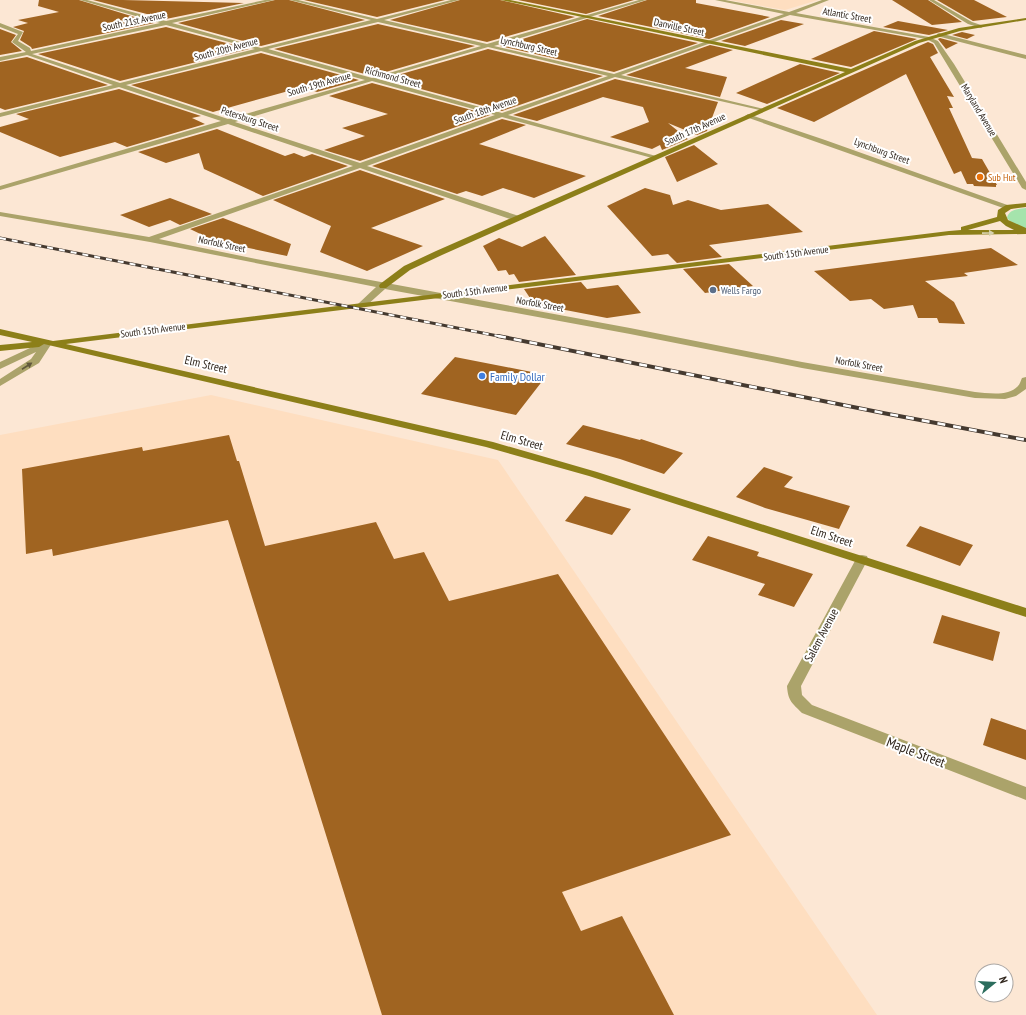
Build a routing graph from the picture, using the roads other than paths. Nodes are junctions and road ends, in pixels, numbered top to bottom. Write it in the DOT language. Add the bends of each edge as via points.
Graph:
graph roads {
  1 [pos="82,0"];
  2 [pos="272,0"];
  3 [pos="292,0"];
  4 [pos="457,0"];
  5 [pos="503,0"];
  6 [pos="644,0"];
  7 [pos="717,0"];
  8 [pos="827,0"];
  9 [pos="931,0"];
  10 [pos="789,14"];
  11 [pos="585,17"];
  12 [pos="1026,19"];
  13 [pos="377,20"];
  14 [pos="166,23"];
  15 [pos="0,25"];
  16 [pos="981,26"];
  17 [pos="939,35"];
  18 [pos="927,38"];
  19 [pos="709,42"];
  20 [pos="486,46"];
  21 [pos="260,50"];
  22 [pos="29,53"];
  23 [pos="1026,57"];
  24 [pos="0,59"];
  25 [pos="851,71"];
  26 [pos="612,76"];
  27 [pos="369,80"];
  28 [pos="119,86"];
  29 [pos="762,110"];
  30 [pos="0,115"];
  31 [pos="499,116"];
  32 [pos="748,116"];
  33 [pos="226,122"];
  34 [pos="654,157"];
  35 [pos="358,166"];
  36 [pos="0,188"];
  37 [pos="1026,188"];
  38 [pos="1026,205"];
  39 [pos="1009,207"];
  40 [pos="0,214"];
  41 [pos="516,218"];
  42 [pos="1001,218"];
  43 [pos="1026,232"];
  44 [pos="949,233"];
  45 [pos="150,240"];
  46 [pos="383,286"];
  47 [pos="433,296"];
  48 [pos="363,304"];
  49 [pos="0,332"];
  50 [pos="47,343"];
  51 [pos="0,348"];
  52 [pos="0,366"];
  53 [pos="1026,380"];
  54 [pos="0,383"];
  55 [pos="862,559"];
  56 [pos="1026,613"];
  57 [pos="807,709"];
  58 [pos="1026,794"];
  1 -- 14 [label="street, Richmond Street"];
  2 -- 14 [label="street, South 21st Avenue"];
  3 -- 13 [label="street, Lynchburg Street"];
  4 -- 13 [label="street, South 20th Avenue"];
  5 -- 11 [label="street, Danville Street"];
  6 -- 11 [label="street, South 19th Avenue"];
  7 -- 10 [label="street, Atlantic Street"];
  8 -- 10 [label="street, South 18th Avenue"];
  9 -- 16 [label="street" via="970,23"];
  10 -- 18 [label="street, Atlantic Street"];
  10 -- 19 [label="street, South 18th Avenue"];
  11 -- 19 [label="street, Danville Street"];
  11 -- 20 [label="street, South 19th Avenue"];
  12 -- 16 [label="street, South 17th Avenue"];
  13 -- 20 [label="street, Lynchburg Street"];
  13 -- 21 [label="street, South 20th Avenue"];
  14 -- 21 [label="street, Richmond Street"];
  14 -- 22 [label="street, South 21st Avenue"];
  15 -- 22 [label="street, Petersburg Street" via="21,33 15,42 28,49"];
  16 -- 17 [label="street, South 17th Avenue"];
  17 -- 18 [label="street, South 17th Avenue"];
  17 -- 23 [label="street"];
  18 -- 25 [label="street, South 17th Avenue"];
  18 -- 37 [label="street, Maryland Avenue" via="936,42 951,64"];
  19 -- 25 [label="street, Danville Street"];
  19 -- 26 [label="street, South 18th Avenue"];
  20 -- 26 [label="street, Lynchburg Street"];
  20 -- 27 [label="street, South 19th Avenue"];
  21 -- 27 [label="street, Richmond Street"];
  21 -- 28 [label="street, South 20th Avenue"];
  22 -- 24 [label="street, South 21st Avenue"];
  22 -- 28 [label="street, Petersburg Street"];
  25 -- 29 [label="street, South 17th Avenue"];
  26 -- 29 [label="street, Lynchburg Street"];
  26 -- 31 [label="street, South 18th Avenue"];
  27 -- 31 [label="street, Richmond Street"];
  27 -- 33 [label="street, South 19th Avenue"];
  28 -- 30 [label="street, South 20th Avenue"];
  28 -- 33 [label="street, Petersburg Street"];
  29 -- 32 [label="street, South 17th Avenue"];
  31 -- 34 [label="street, Richmond Street"];
  31 -- 35 [label="street, South 18th Avenue"];
  32 -- 34 [label="street, South 17th Avenue"];
  32 -- 39 [label="street, Lynchburg Street"];
  33 -- 35 [label="street, Petersburg Street"];
  33 -- 36 [label="street, South 19th Avenue"];
  34 -- 41 [label="street, South 17th Avenue"];
  35 -- 41 [label="street, Petersburg Street"];
  35 -- 45 [label="street, South 18th Avenue"];
  38 -- 39 [label="street"];
  39 -- 42 [label="street" via="1001,212"];
  40 -- 45 [label="street, Norfolk Street"];
  41 -- 46 [label="street, South 17th Avenue" via="414,265"];
  42 -- 43 [label="street" via="1007,224"];
  42 -- 44 [label="street, South 15th Avenue"];
  44 -- 43 [label="street, South 15th Avenue, one-way"];
  44 -- 47 [label="street, South 15th Avenue"];
  45 -- 46 [label="street, Norfolk Street"];
  46 -- 47 [label="street, Norfolk Street"];
  46 -- 48 [label="street"];
  47 -- 48 [label="street, South 15th Avenue"];
  47 -- 53 [label="street, Norfolk Street" via="983,396 1005,396 1019,391"];
  48 -- 50 [label="street, South 15th Avenue"];
  49 -- 50 [label="street, Elm Street"];
  50 -- 51 [label="street, South 15th Avenue"];
  50 -- 52 [label="street"];
  54 -- 50 [label="street, one-way" via="35,361"];
  50 -- 55 [label="street, Elm Street" via="489,444"];
  55 -- 56 [label="street, Elm Street"];
  55 -- 57 [label="street, Salem Avenue" via="794,686 795,697"];
  57 -- 58 [label="street, Maple Street"];
}
